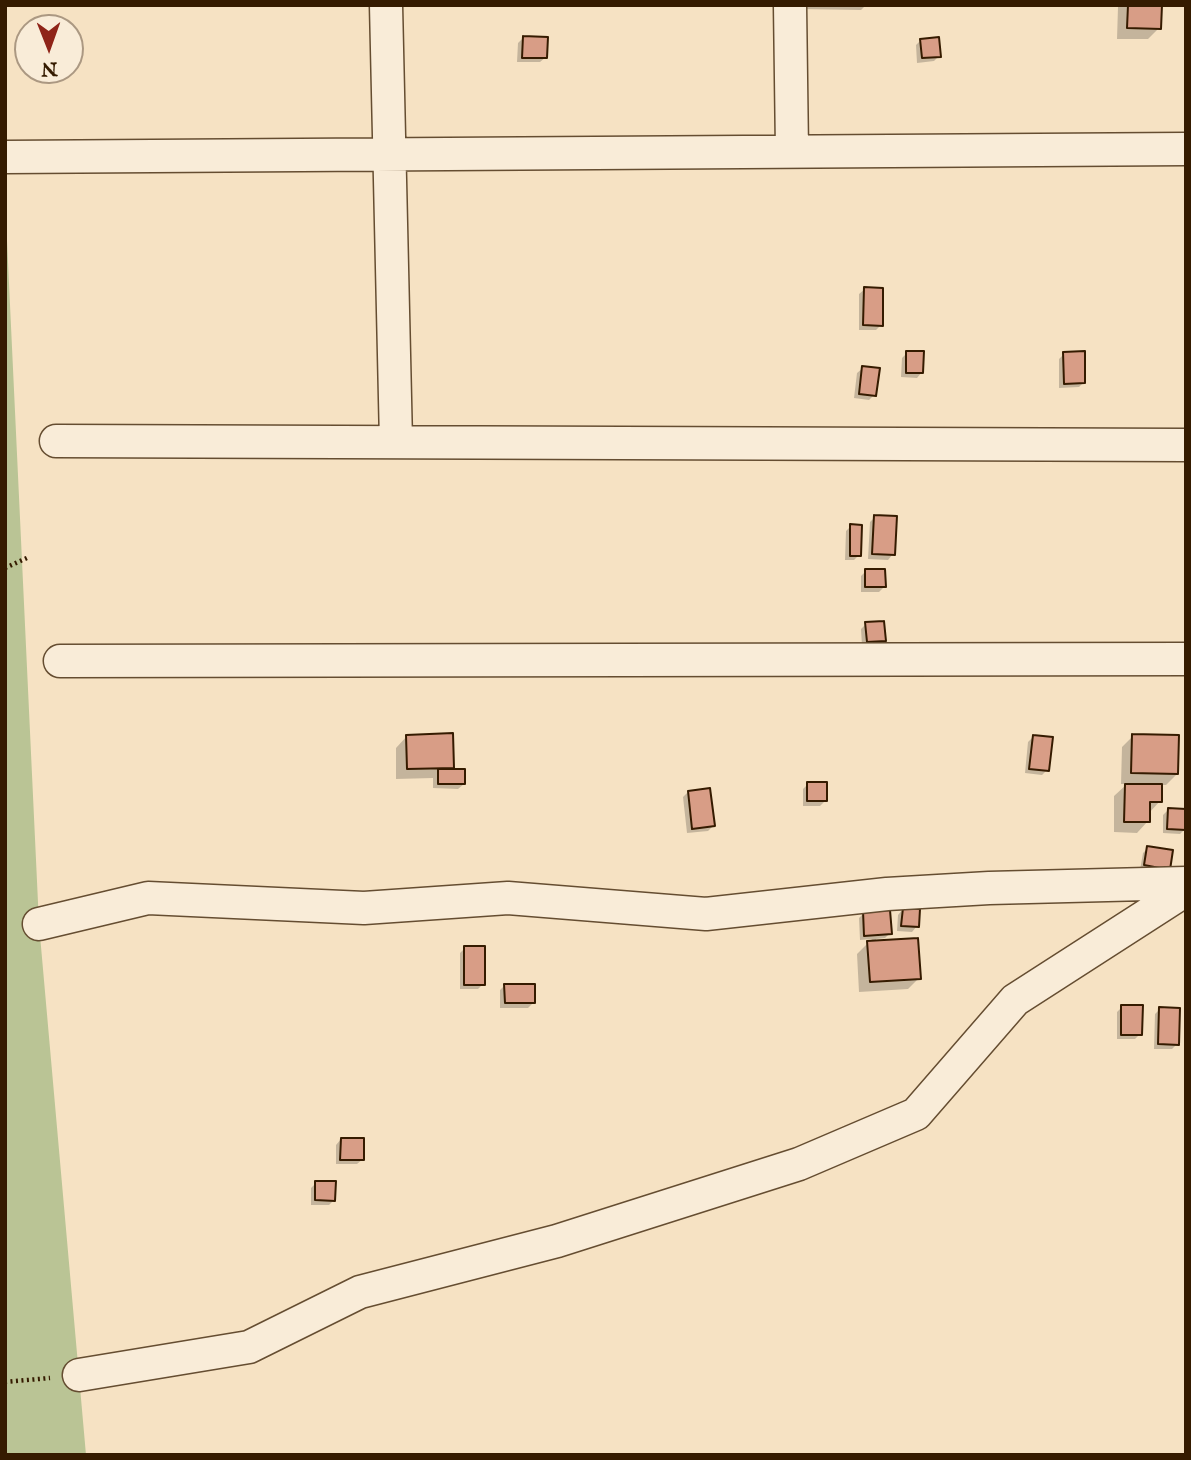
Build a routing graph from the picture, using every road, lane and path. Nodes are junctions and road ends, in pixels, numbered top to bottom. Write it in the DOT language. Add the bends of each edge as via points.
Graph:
graph roads {
  1 [pos="386,5"];
  2 [pos="790,5"];
  3 [pos="1186,149"];
  4 [pos="792,151"];
  5 [pos="388,155"];
  6 [pos="5,157"];
  7 [pos="56,441"];
  8 [pos="396,442"];
  9 [pos="1186,445"];
  10 [pos="29,557"];
  11 [pos="5,568"];
  12 [pos="1186,659"];
  13 [pos="60,661"];
  14 [pos="1186,883"];
  15 [pos="1186,890"];
  16 [pos="39,924"];
  17 [pos="79,1375"];
  18 [pos="5,1382"];
  1 -- 5 [label="street"];
  2 -- 4 [label="street"];
  3 -- 4 [label="street"];
  4 -- 5 [label="street"];
  5 -- 6 [label="street"];
  5 -- 8 [label="street"];
  7 -- 8 [label="street"];
  8 -- 9 [label="street"];
  10 -- 11 [label="path"];
  12 -- 13 [label="street"];
  14 -- 16 [label="street" via="887,894 706,914 508,898 364,908 148,898"];
  15 -- 17 [label="street" via="1015,1000 916,1114 799,1164 557,1241 360,1292 249,1347"];
  17 -- 18 [label="path"];
}
